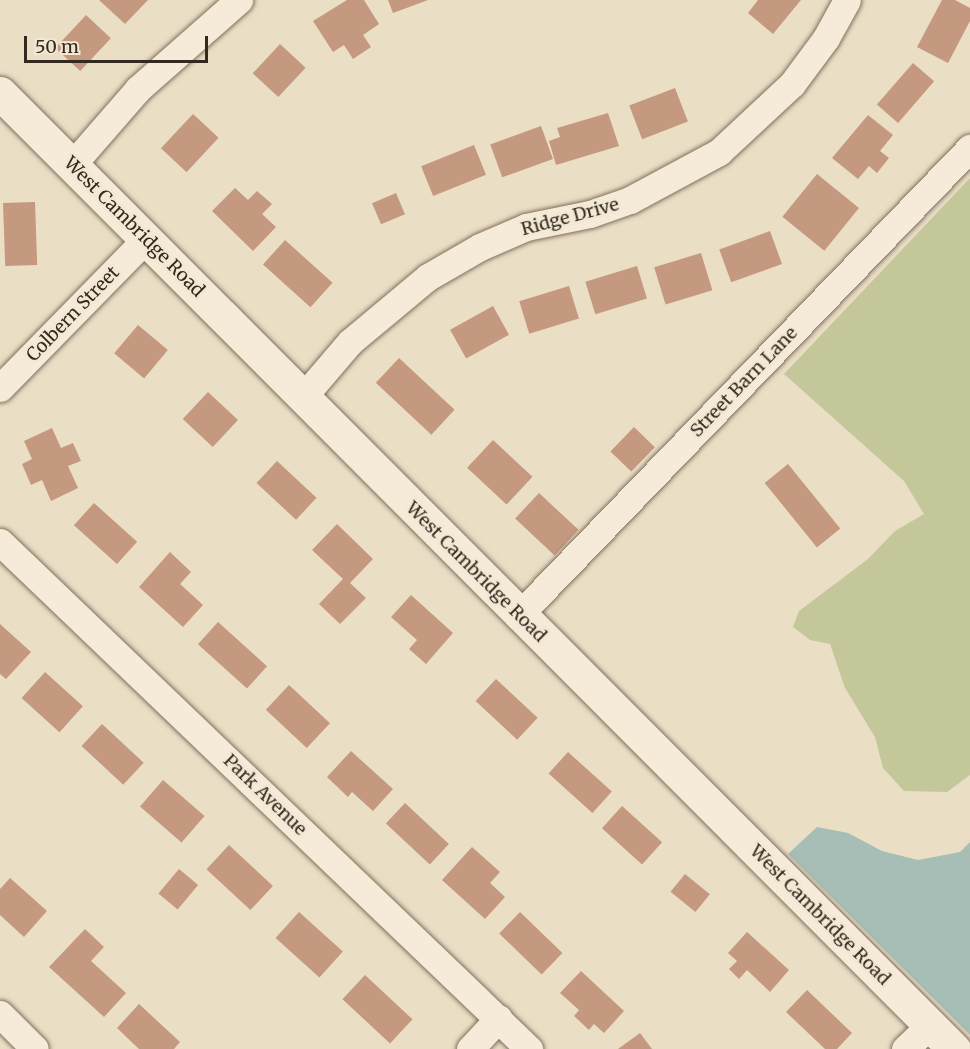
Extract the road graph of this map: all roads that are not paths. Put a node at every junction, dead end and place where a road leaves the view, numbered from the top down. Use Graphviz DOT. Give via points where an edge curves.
graph roads {
  1 [pos="239,0"];
  2 [pos="847,0"];
  3 [pos="0,93"];
  4 [pos="970,148"];
  5 [pos="72,165"];
  6 [pos="146,239"];
  7 [pos="0,388"];
  8 [pos="303,397"];
  9 [pos="0,542"];
  10 [pos="518,616"];
  11 [pos="0,1014"];
  12 [pos="500,1018"];
  13 [pos="930,1025"];
  14 [pos="35,1049"];
  15 [pos="470,1049"];
  16 [pos="529,1049"];
  17 [pos="905,1049"];
  18 [pos="954,1049"];
  1 -- 5 [label="street" via="138,89"];
  2 -- 8 [label="street, Ridge Drive" via="826,38 792,84 719,152 676,179 630,200 590,214 526,227 480,247 429,277 350,342"];
  3 -- 5 [label="street, West Cambridge Road"];
  4 -- 10 [label="street, Street Barn Lane"];
  5 -- 6 [label="street, West Cambridge Road"];
  6 -- 7 [label="street, Colbern Street"];
  6 -- 8 [label="street, West Cambridge Road"];
  8 -- 10 [label="street, West Cambridge Road"];
  9 -- 12 [label="street, Park Avenue"];
  10 -- 13 [label="street, West Cambridge Road"];
  11 -- 14 [label="street"];
  12 -- 15 [label="street"];
  12 -- 16 [label="street, Park Avenue"];
  13 -- 17 [label="street"];
  13 -- 18 [label="street, West Cambridge Road"];
}
